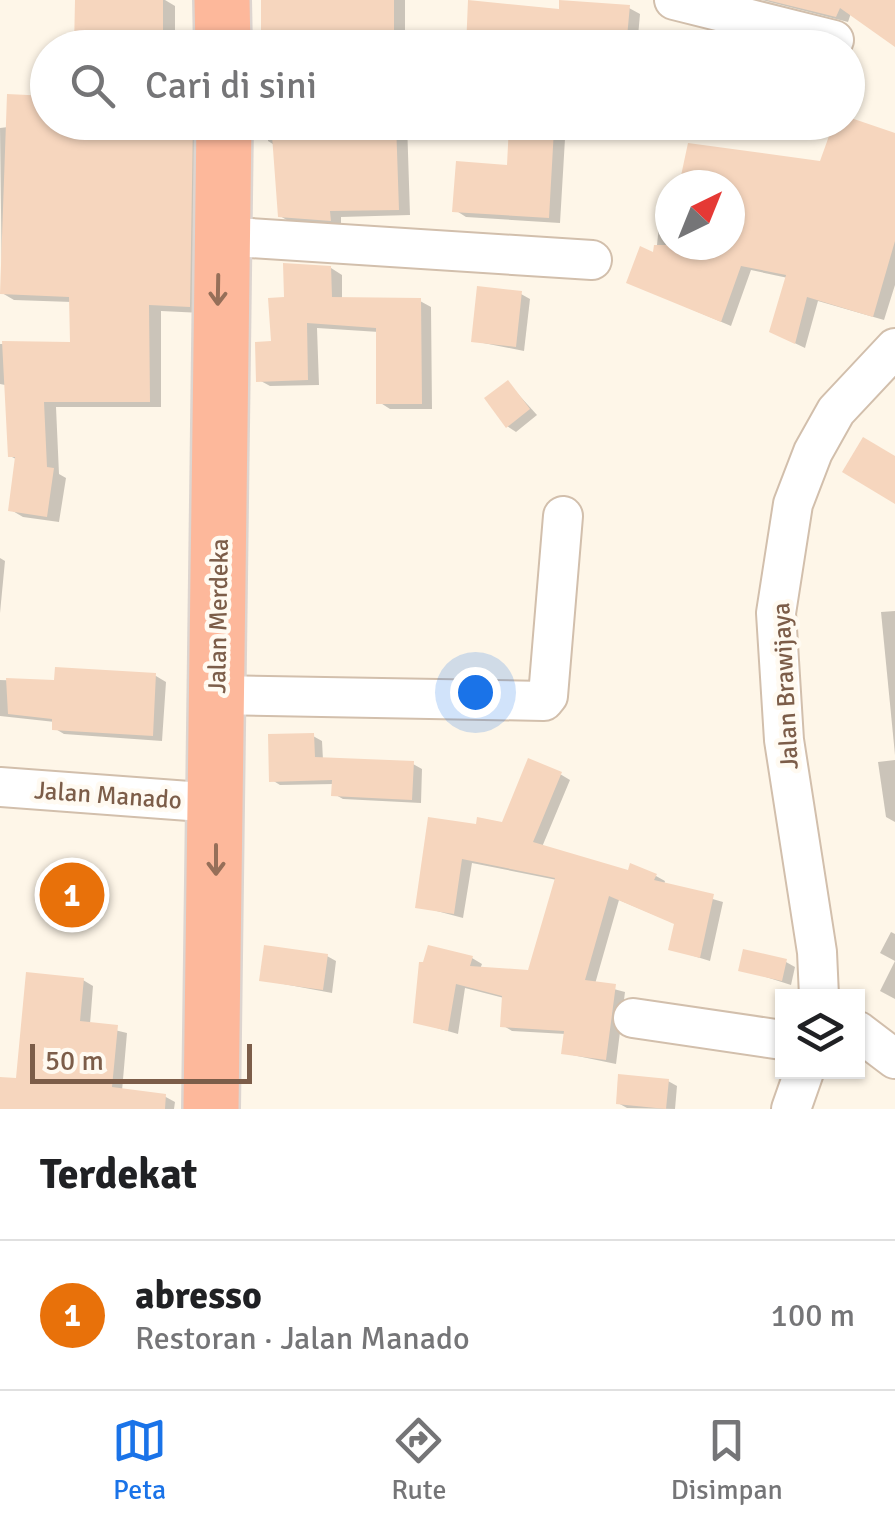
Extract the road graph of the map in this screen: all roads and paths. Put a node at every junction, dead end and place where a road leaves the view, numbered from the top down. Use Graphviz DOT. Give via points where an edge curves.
graph roads {
  1 [pos="222,0"];
  2 [pos="674,0"];
  3 [pos="223,30"];
  4 [pos="794,30"];
  5 [pos="223,140"];
  6 [pos="219,236"];
  7 [pos="592,260"];
  8 [pos="895,348"];
  9 [pos="563,516"];
  10 [pos="217,696"];
  11 [pos="0,787"];
  12 [pos="216,803"];
  13 [pos="819,989"];
  14 [pos="633,1018"];
  15 [pos="865,1036"];
  16 [pos="775,1039"];
  17 [pos="895,1060"];
  18 [pos="802,1079"];
  19 [pos="210,1109"];
  20 [pos="791,1109"];
  1 -- 3 [label="highway"];
  2 -- 4 [label="street"];
  5 -- 6 [label="highway, Jalan Merdeka"];
  6 -- 7 [label="street"];
  6 -- 10 [label="highway, Jalan Merdeka, one-way"];
  8 -- 13 [label="street, Jalan Brawijaya" via="836,411 813,452 793,504 776,613 784,740"];
  9 -- 10 [label="street" via="544,701"];
  10 -- 12 [label="highway, Jalan Merdeka"];
  11 -- 12 [label="street, Jalan Manado"];
  12 -- 19 [label="highway, Jalan Merdeka, one-way"];
  14 -- 16 [label="street"];
  15 -- 17 [label="street"];
  18 -- 20 [label="street"];
}
